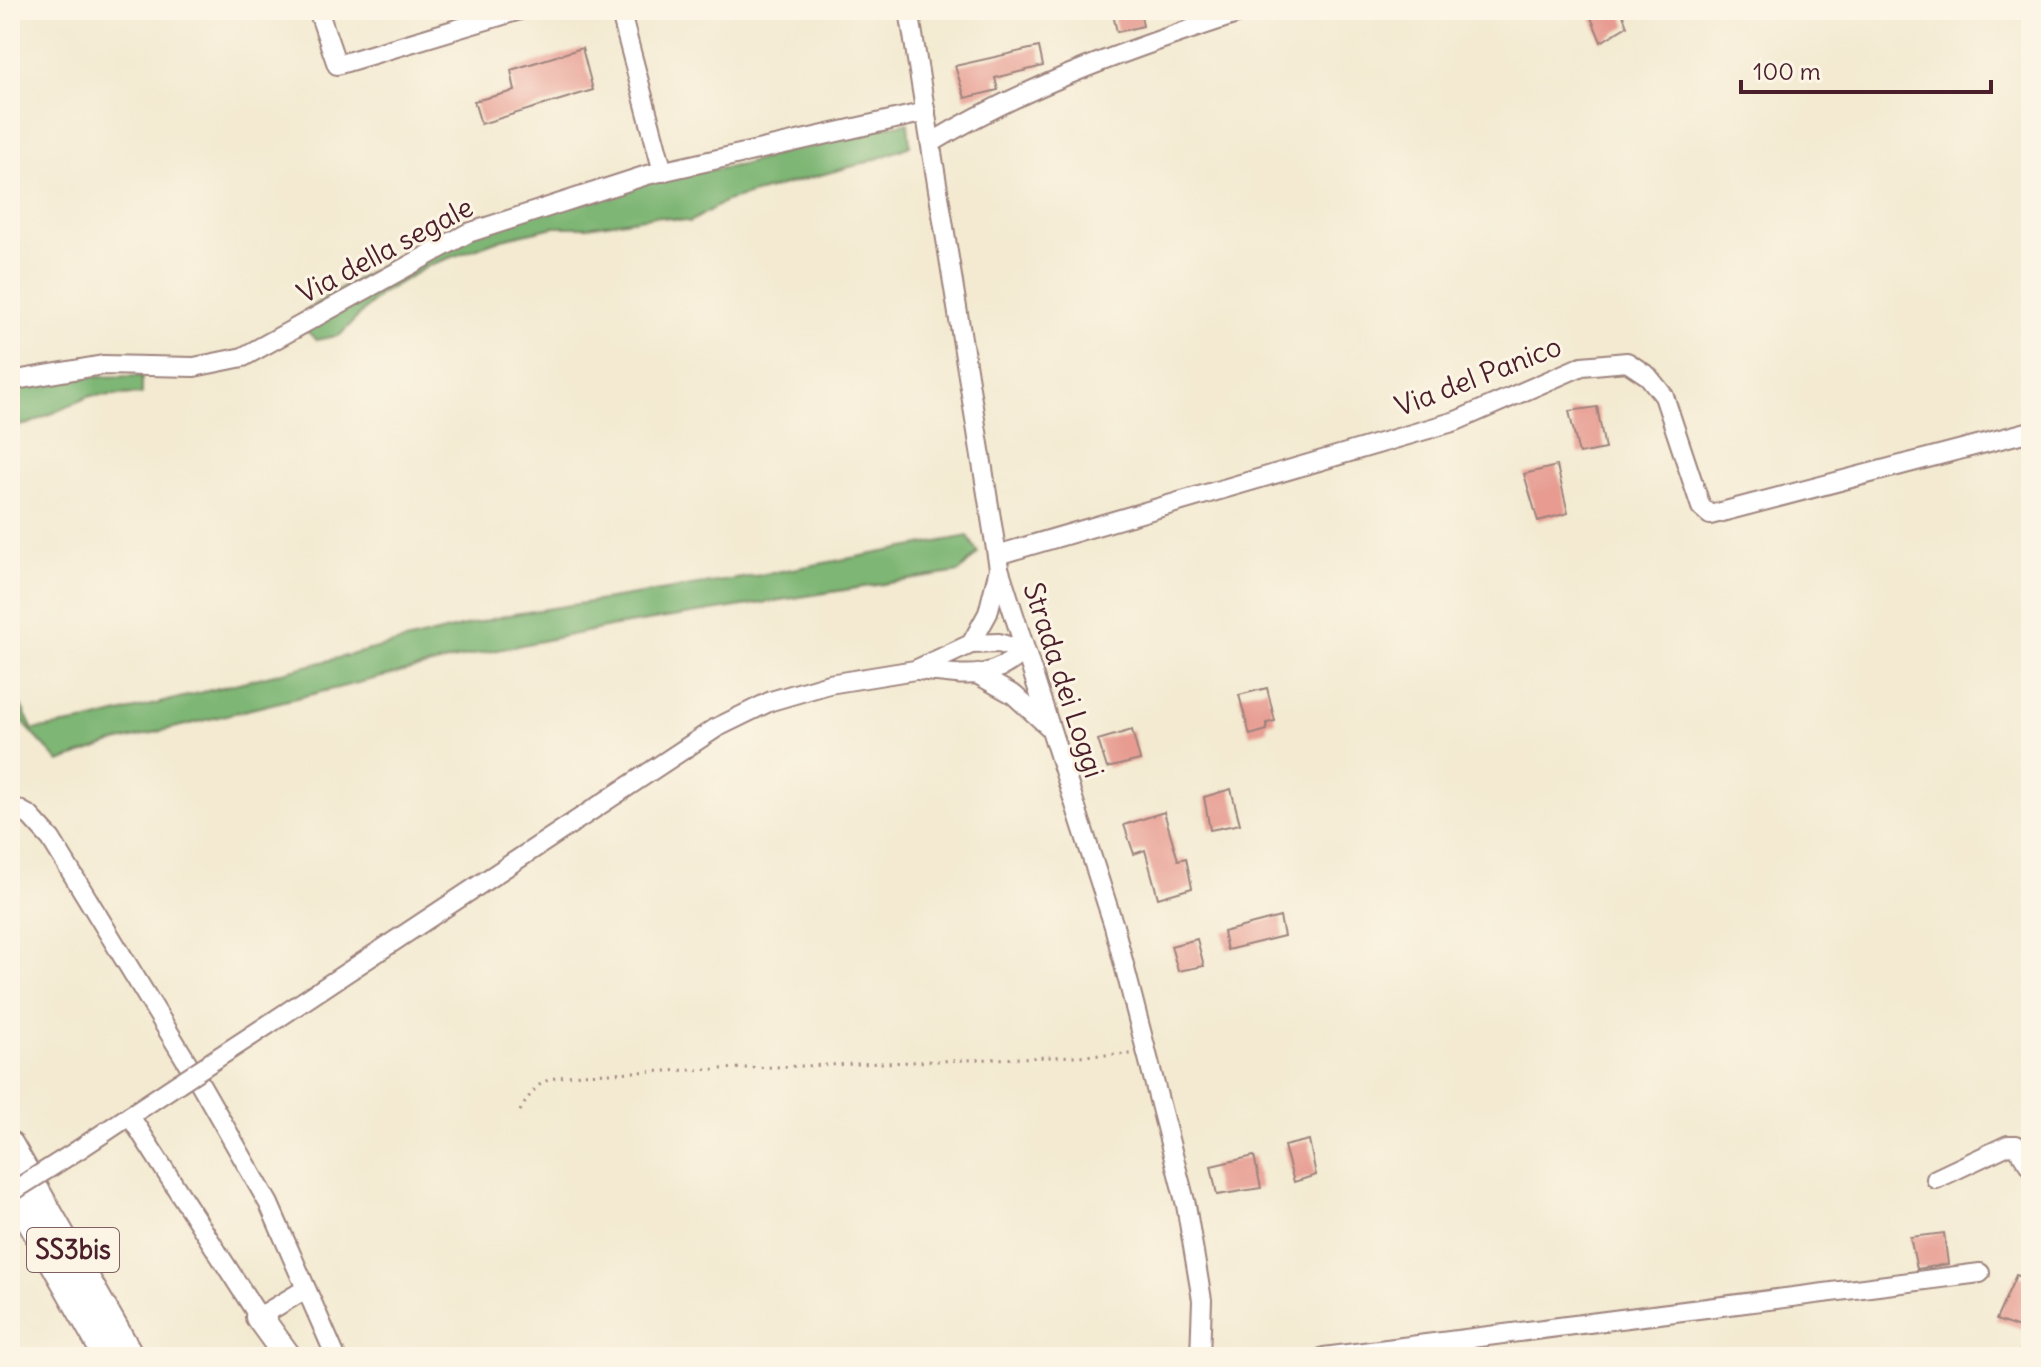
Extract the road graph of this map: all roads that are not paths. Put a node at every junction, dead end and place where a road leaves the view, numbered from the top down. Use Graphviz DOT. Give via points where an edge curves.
graph roads {
  1 [pos="318,10"];
  2 [pos="520,10"];
  3 [pos="620,10"];
  4 [pos="909,10"];
  5 [pos="1249,10"];
  6 [pos="926,112"];
  7 [pos="931,143"];
  8 [pos="663,172"];
  9 [pos="10,381"];
  10 [pos="2031,431"];
  11 [pos="998,561"];
  12 [pos="971,644"];
  13 [pos="1024,651"];
  14 [pos="915,670"];
  15 [pos="980,676"];
  16 [pos="1049,727"];
  17 [pos="10,805"];
  18 [pos="130,1116"];
  19 [pos="10,1145"];
  20 [pos="2031,1168"];
  21 [pos="1936,1179"];
  22 [pos="10,1185"];
  23 [pos="10,1193"];
  24 [pos="66,1237"];
  25 [pos="1980,1273"];
  26 [pos="304,1290"];
  27 [pos="259,1317"];
  28 [pos="2031,1351"];
  29 [pos="107,1357"];
  30 [pos="131,1357"];
  31 [pos="146,1357"];
  32 [pos="288,1357"];
  33 [pos="336,1357"];
  34 [pos="1200,1357"];
  35 [pos="1324,1357"];
  36 [pos="2028,1357"];
  1 -- 2 [label="street" via="337,65"];
  3 -- 8 [label="street"];
  4 -- 6 [label="street, Strada dei Loggi"];
  5 -- 7 [label="street" via="975,116"];
  6 -- 7 [label="street, Strada dei Loggi"];
  6 -- 8 [label="street, Via della segale"];
  7 -- 11 [label="street, Strada dei Loggi"];
  8 -- 9 [label="street, Via della segale" via="468,233 243,357 194,367 103,365"];
  10 -- 11 [label="street, Via del Panico" via="1710,515 1701,507 1664,396 1648,376 1627,362 1582,366 1456,421"];
  11 -- 12 [label="street" via="988,613"];
  11 -- 13 [label="street, Strada dei Loggi"];
  12 -- 13 [label="street" via="999,643"];
  12 -- 14 [label="street"];
  13 -- 15 [label="street" via="1005,668"];
  13 -- 16 [label="street, Strada dei Loggi"];
  14 -- 15 [label="street"];
  14 -- 18 [label="street, bridge" via="829,684 771,701 716,728"];
  15 -- 16 [label="street" via="1014,695"];
  16 -- 34 [label="street, Strada dei Loggi" via="1114,926 1186,1205 1202,1300"];
  17 -- 26 [label="street" via="30,816 51,839 194,1072 269,1204"];
  18 -- 23 [label="street, bridge"];
  18 -- 27 [label="street"];
  19 -- 24 [label="highway, SS3bis"];
  20 -- 21 [label="street" via="2016,1145 2008,1145"];
  22 -- 29 [label="highway, SS3bis"];
  24 -- 30 [label="highway, SS3bis"];
  24 -- 31 [label="highway" via="107,1290"];
  25 -- 35 [label="street"];
  26 -- 27 [label="street"];
  26 -- 33 [label="street"];
  27 -- 32 [label="highway"];
  28 -- 36 [label="street"];
}
